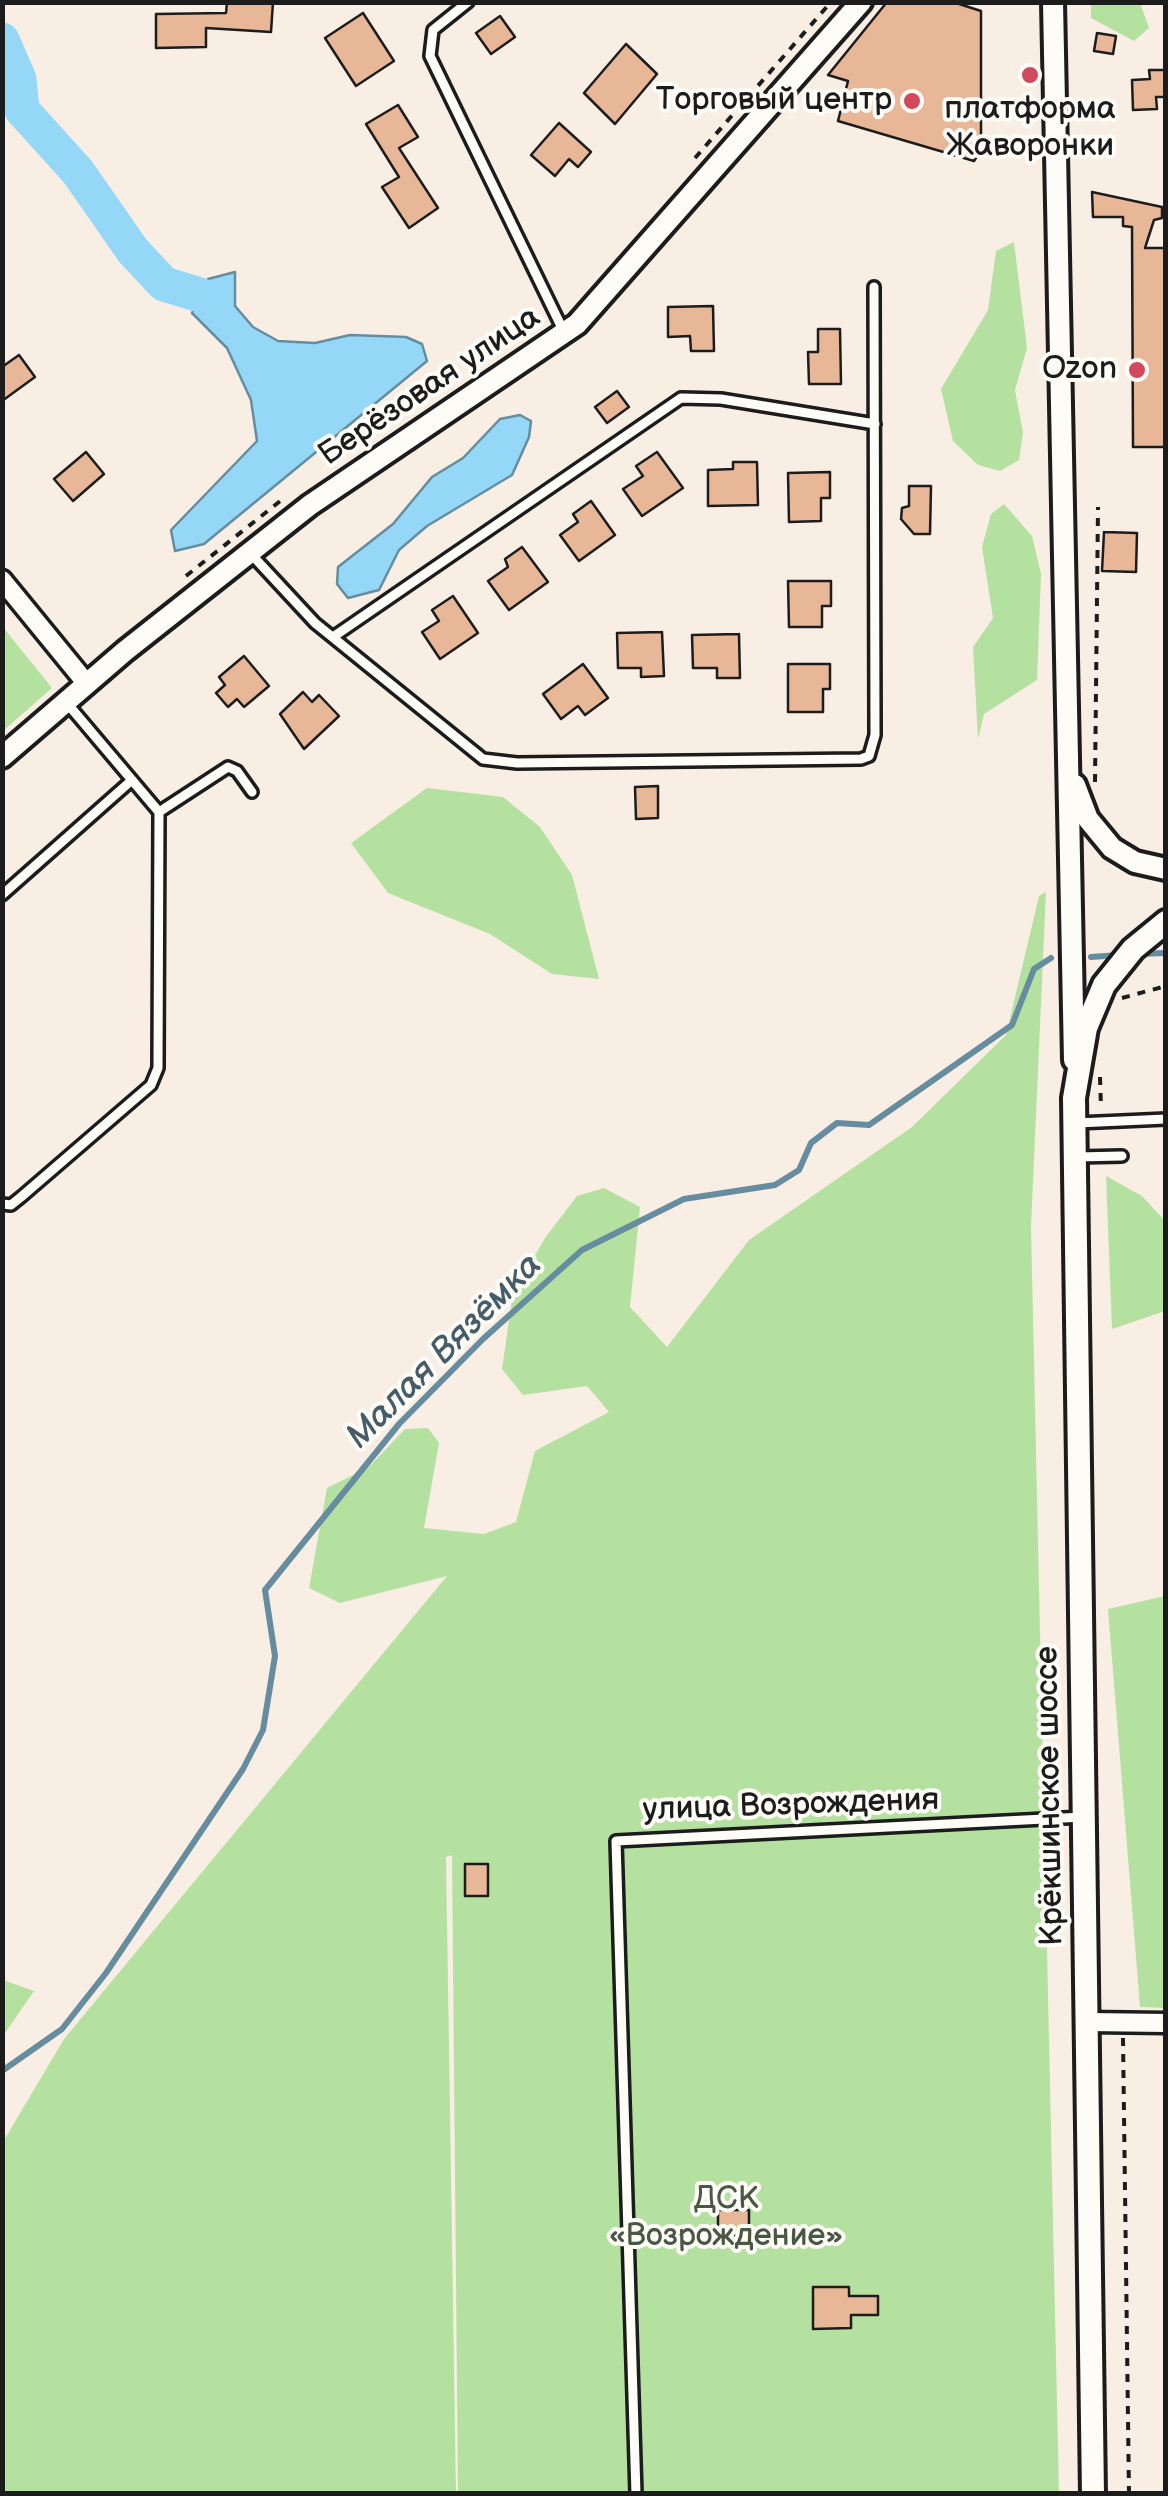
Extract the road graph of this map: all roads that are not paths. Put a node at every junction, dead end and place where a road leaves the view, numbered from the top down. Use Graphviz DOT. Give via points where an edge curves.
graph roads {
  1 [pos="468,2"];
  2 [pos="861,2"];
  3 [pos="1043,2"];
  4 [pos="1052,2"];
  5 [pos="1054,43"];
  6 [pos="874,288"];
  7 [pos="565,332"];
  8 [pos="874,424"];
  9 [pos="249,552"];
  10 [pos="2,580"];
  11 [pos="333,637"];
  12 [pos="87,684"];
  13 [pos="66,702"];
  14 [pos="2,756"];
  15 [pos="1068,766"];
  16 [pos="132,780"];
  17 [pos="252,792"];
  18 [pos="159,812"];
  19 [pos="1166,869"];
  20 [pos="2,895"];
  21 [pos="1166,922"];
  22 [pos="1074,1098"];
  23 [pos="1166,1118"];
  24 [pos="1074,1123"];
  25 [pos="1122,1156"];
  26 [pos="1075,1157"];
  27 [pos="2,1204"];
  28 [pos="1083,1817"];
  29 [pos="1088,2022"];
  30 [pos="1166,2023"];
  31 [pos="636,2494"];
  32 [pos="1093,2494"];
  1 -- 7 [label="lane" via="433,30 430,56"];
  2 -- 7 [label="street, Берёзовая улица" via="597,306"];
  3 -- 5 [label="street"];
  4 -- 5 [label="street"];
  5 -- 15 [label="street"];
  6 -- 8 [label="lane"];
  7 -- 9 [label="street, Берёзовая улица"];
  8 -- 11 [label="lane" via="681,398"];
  8 -- 11 [label="lane" via="876,735 862,759 492,762 472,753"];
  9 -- 11 [label="lane"];
  9 -- 12 [label="street, Берёзовая улица"];
  10 -- 12 [label="street"];
  12 -- 13 [label="street, Берёзовая улица"];
  13 -- 14 [label="street, Берёзовая улица"];
  13 -- 16 [label="lane"];
  15 -- 19 [label="street" via="1096,831 1124,856"];
  15 -- 22 [label="street"];
  16 -- 18 [label="lane"];
  16 -- 20 [label="lane"];
  17 -- 18 [label="lane" via="228,767"];
  18 -- 27 [label="lane" via="156,1078 21,1198"];
  21 -- 22 [label="main road, Крёкшинское шоссе" via="1133,948 1104,985 1086,1028"];
  22 -- 24 [label="main road, Крёкшинское шоссе"];
  23 -- 24 [label="lane"];
  24 -- 26 [label="main road, Крёкшинское шоссе"];
  25 -- 26 [label="lane"];
  26 -- 28 [label="main road, Крёкшинское шоссе"];
  28 -- 29 [label="main road, Крёкшинское шоссе"];
  28 -- 31 [label="lane, улица Возрождения" via="616,1840"];
  29 -- 30 [label="street"];
  29 -- 32 [label="main road, Крёкшинское шоссе"];
}
